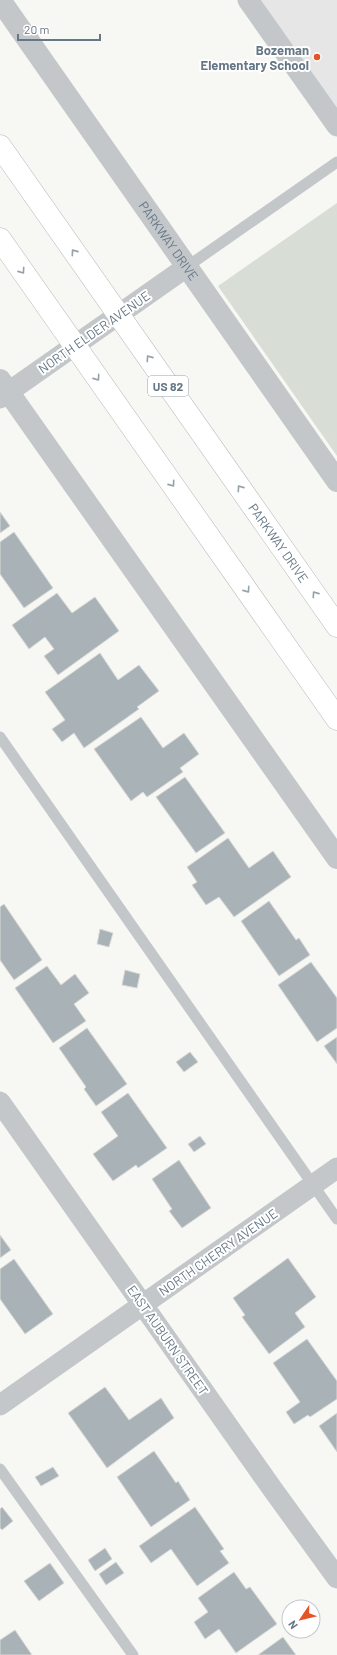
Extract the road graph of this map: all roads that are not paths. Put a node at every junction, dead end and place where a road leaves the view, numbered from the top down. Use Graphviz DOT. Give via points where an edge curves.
graph roads {
  1 [pos="0,0"];
  2 [pos="248,0"];
  3 [pos="337,126"];
  4 [pos="0,146"];
  5 [pos="337,162"];
  6 [pos="0,239"];
  7 [pos="188,266"];
  8 [pos="118,315"];
  9 [pos="74,346"];
  10 [pos="3,390"];
  11 [pos="337,481"];
  12 [pos="337,626"];
  13 [pos="337,719"];
  14 [pos="0,737"];
  15 [pos="337,858"];
  16 [pos="0,1102"];
  17 [pos="337,1168"];
  18 [pos="313,1185"];
  19 [pos="337,1220"];
  20 [pos="142,1304"];
  21 [pos="0,1405"];
  22 [pos="0,1469"];
  23 [pos="337,1578"];
  24 [pos="133,1655"];
  1 -- 7 [label="street, PARKWAY DRIVE"];
  2 -- 3 [label="street"];
  8 -- 4 [label="highway, PARKWAY DRIVE / US 82, one-way"];
  5 -- 7 [label="lane"];
  6 -- 9 [label="highway, one-way"];
  7 -- 8 [label="street, NORTH ELDER AVENUE"];
  7 -- 11 [label="street, PARKWAY DRIVE"];
  8 -- 9 [label="street, NORTH ELDER AVENUE"];
  12 -- 8 [label="highway, PARKWAY DRIVE / US 82, one-way"];
  9 -- 10 [label="street, NORTH ELDER AVENUE"];
  9 -- 13 [label="highway, one-way"];
  10 -- 15 [label="street"];
  14 -- 18 [label="lane"];
  16 -- 20 [label="street, EAST AUBURN STREET"];
  17 -- 18 [label="street, NORTH CHERRY AVENUE"];
  18 -- 19 [label="lane"];
  18 -- 20 [label="street, NORTH CHERRY AVENUE"];
  20 -- 21 [label="street, NORTH CHERRY AVENUE"];
  20 -- 23 [label="street, EAST AUBURN STREET"];
  22 -- 24 [label="lane"];
}
